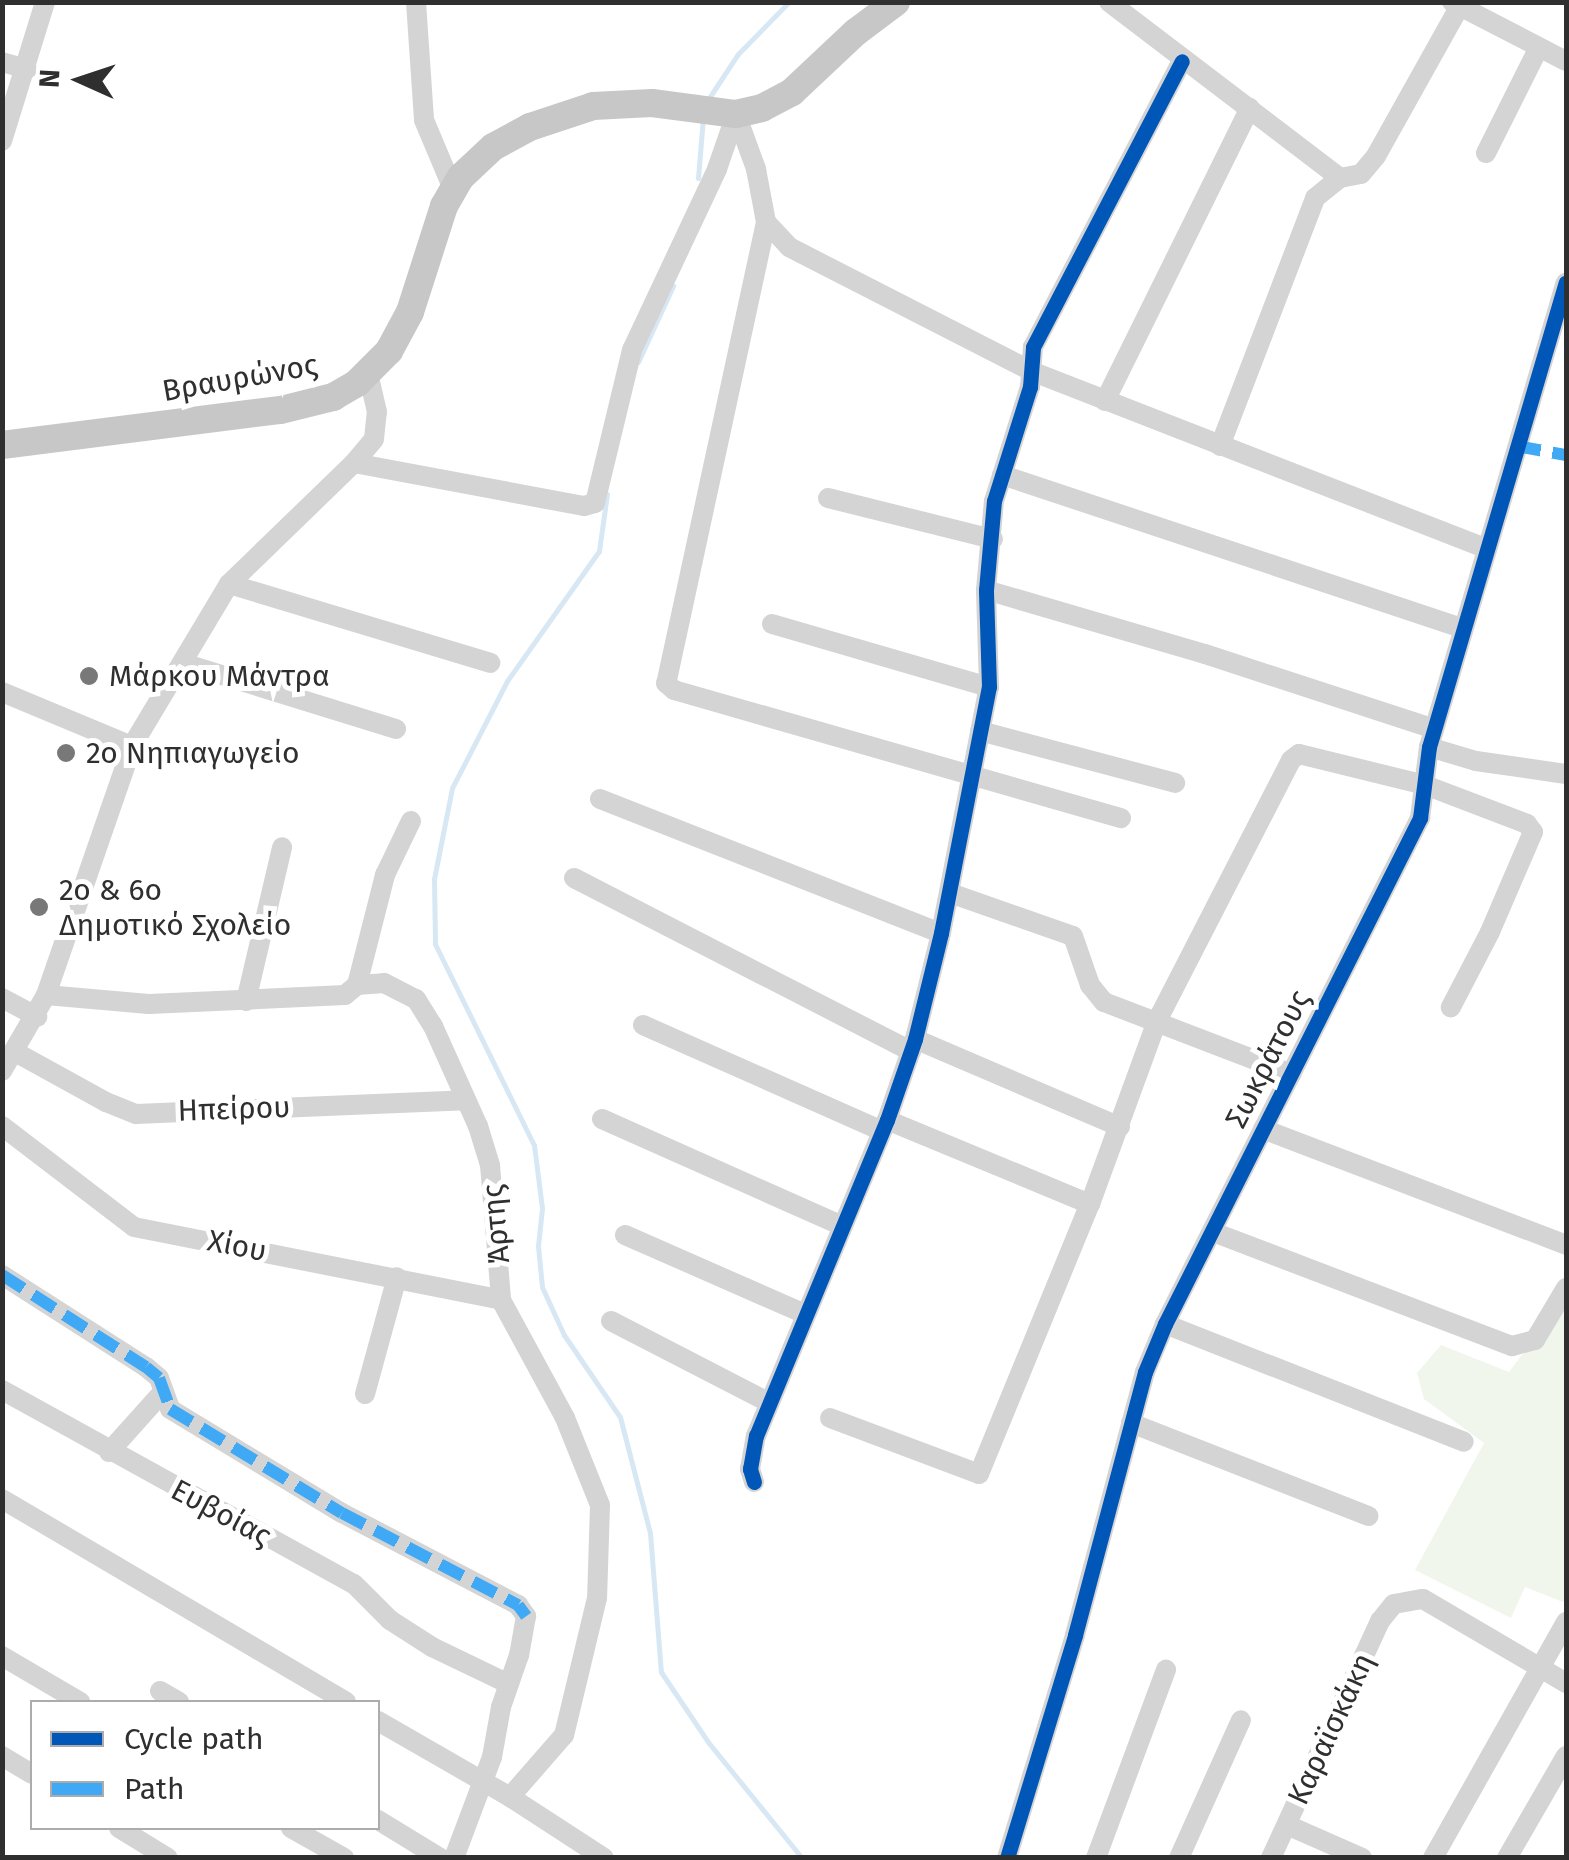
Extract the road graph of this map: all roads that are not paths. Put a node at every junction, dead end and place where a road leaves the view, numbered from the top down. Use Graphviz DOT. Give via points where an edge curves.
graph roads {
  1 [pos="44,2"];
  2 [pos="416,2"];
  3 [pos="896,2"];
  4 [pos="1108,2"];
  5 [pos="1458,4"];
  6 [pos="1557,53"];
  7 [pos="1182,61"];
  8 [pos="2,62"];
  9 [pos="27,69"];
  10 [pos="1250,108"];
  11 [pos="726,113"];
  12 [pos="2,141"];
  13 [pos="1486,153"];
  14 [pos="1340,178"];
  15 [pos="452,189"];
  16 [pos="766,222"];
  17 [pos="1566,283"];
  18 [pos="1031,371"];
  19 [pos="368,373"];
  20 [pos="1105,401"];
  21 [pos="2,445"];
  22 [pos="1220,446"];
  23 [pos="354,463"];
  24 [pos="1002,475"];
  25 [pos="828,498"];
  26 [pos="993,539"];
  27 [pos="1485,548"];
  28 [pos="229,584"];
  29 [pos="986,590"];
  30 [pos="772,624"];
  31 [pos="1463,628"];
  32 [pos="184,663"];
  33 [pos="490,664"];
  34 [pos="989,688"];
  35 [pos="4,695"];
  36 [pos="396,729"];
  37 [pos="980,731"];
  38 [pos="1432,738"];
  39 [pos="132,746"];
  40 [pos="972,773"];
  41 [pos="1566,774"];
  42 [pos="1175,783"];
  43 [pos="1425,784"];
  44 [pos="600,799"];
  45 [pos="1121,818"];
  46 [pos="411,820"];
  47 [pos="282,848"];
  48 [pos="574,878"];
  49 [pos="950,893"];
  50 [pos="941,933"];
  51 [pos="356,985"];
  52 [pos="46,995"];
  53 [pos="2,998"];
  54 [pos="246,1001"];
  55 [pos="1451,1006"];
  56 [pos="37,1017"];
  57 [pos="1157,1021"];
  58 [pos="644,1024"];
  59 [pos="913,1045"];
  60 [pos="17,1053"];
  61 [pos="2,1071"];
  62 [pos="1292,1074"];
  63 [pos="466,1100"];
  64 [pos="602,1119"];
  65 [pos="2,1126"];
  66 [pos="884,1126"];
  67 [pos="1120,1127"];
  68 [pos="1262,1128"];
  69 [pos="1090,1204"];
  70 [pos="842,1226"];
  71 [pos="1213,1232"];
  72 [pos="625,1235"];
  73 [pos="1566,1245"];
  74 [pos="2,1275"];
  75 [pos="397,1277"];
  76 [pos="1566,1288"];
  77 [pos="502,1300"];
  78 [pos="805,1314"];
  79 [pos="612,1321"];
  80 [pos="1164,1324"];
  81 [pos="161,1394"];
  82 [pos="365,1394"];
  83 [pos="4,1396"];
  84 [pos="768,1402"];
  85 [pos="830,1418"];
  86 [pos="1131,1423"];
  87 [pos="1464,1442"];
  88 [pos="109,1452"];
  89 [pos="754,1482"];
  90 [pos="2,1499"];
  91 [pos="1368,1516"];
  92 [pos="1566,1622"];
  93 [pos="2,1656"];
  94 [pos="1541,1664"];
  95 [pos="1166,1670"];
  96 [pos="1566,1683"];
  97 [pos="509,1684"];
  98 [pos="160,1691"];
  99 [pos="77,1700"];
  100 [pos="176,1700"];
  101 [pos="343,1700"];
  102 [pos="1241,1720"];
  103 [pos="380,1722"];
  104 [pos="2,1756"];
  105 [pos="1566,1756"];
  106 [pos="492,1757"];
  107 [pos="536,1762"];
  108 [pos="30,1773"];
  109 [pos="480,1782"];
  110 [pos="510,1796"];
  111 [pos="380,1821"];
  112 [pos="1287,1825"];
  113 [pos="122,1830"];
  114 [pos="295,1830"];
  115 [pos="168,1858"];
  116 [pos="344,1858"];
  117 [pos="440,1858"];
  118 [pos="454,1858"];
  119 [pos="604,1858"];
  120 [pos="1007,1858"];
  121 [pos="1096,1858"];
  122 [pos="1179,1858"];
  123 [pos="1271,1858"];
  124 [pos="1362,1858"];
  125 [pos="1434,1858"];
  126 [pos="1507,1858"];
  1 -- 9 [label="street"];
  2 -- 15 [label="street" via="424,120"];
  3 -- 11 [label="main road, Βραυρώνος" via="792,92 762,108"];
  4 -- 7 [label="street"];
  5 -- 6 [label="street"];
  5 -- 14 [label="street" via="1376,156 1361,174"];
  6 -- 13 [label="street"];
  7 -- 10 [label="street"];
  7 -- 18 [label="street" via="1033,347"];
  8 -- 9 [label="street"];
  9 -- 12 [label="street"];
  10 -- 14 [label="street"];
  10 -- 20 [label="street"];
  11 -- 15 [label="main road, Βραυρώνος" via="614,103 568,112 493,147"];
  11 -- 16 [label="street" via="756,169"];
  11 -- 23 [label="street" via="717,168 632,350 594,503"];
  14 -- 22 [label="street" via="1315,198"];
  15 -- 19 [label="main road, Βραυρώνος" via="410,312 390,352"];
  16 -- 18 [label="street" via="790,248 850,282"];
  16 -- 40 [label="street" via="666,683"];
  17 -- 27 [label="street, Σωκράτους"];
  18 -- 20 [label="street"];
  18 -- 24 [label="street"];
  19 -- 21 [label="main road, Βραυρώνος" via="333,396 281,410"];
  19 -- 23 [label="street" via="378,421 374,439"];
  20 -- 22 [label="street"];
  22 -- 27 [label="street"];
  23 -- 28 [label="street"];
  24 -- 26 [label="street"];
  24 -- 31 [label="street"];
  25 -- 26 [label="street"];
  26 -- 29 [label="street"];
  27 -- 31 [label="street, Σωκράτους"];
  28 -- 32 [label="street"];
  28 -- 33 [label="street"];
  29 -- 34 [label="street"];
  29 -- 38 [label="street" via="1205,654"];
  30 -- 34 [label="street"];
  31 -- 38 [label="street, Σωκράτους"];
  32 -- 36 [label="street"];
  32 -- 39 [label="street"];
  34 -- 37 [label="street"];
  35 -- 39 [label="street"];
  37 -- 40 [label="street"];
  37 -- 42 [label="street"];
  38 -- 41 [label="street" via="1476,761"];
  38 -- 43 [label="street, Σωκράτους"];
  39 -- 52 [label="street"];
  40 -- 45 [label="street"];
  40 -- 49 [label="street"];
  43 -- 55 [label="street" via="1533,832"];
  43 -- 57 [label="street" via="1310,754 1291,760"];
  43 -- 62 [label="street, Σωκράτους" via="1420,818"];
  44 -- 50 [label="street"];
  46 -- 51 [label="street" via="385,875"];
  47 -- 54 [label="street"];
  48 -- 59 [label="street"];
  49 -- 50 [label="street"];
  49 -- 57 [label="street" via="1073,936 1095,994"];
  50 -- 59 [label="street"];
  51 -- 54 [label="street, Άρτης" via="345,995"];
  51 -- 63 [label="street, Άρτης" via="384,982 416,999"];
  52 -- 54 [label="street, Άρτης" via="118,1004"];
  52 -- 56 [label="street"];
  53 -- 56 [label="street"];
  56 -- 60 [label="street"];
  57 -- 62 [label="street"];
  57 -- 67 [label="street"];
  58 -- 66 [label="street"];
  59 -- 66 [label="street"];
  59 -- 67 [label="street"];
  60 -- 61 [label="street"];
  60 -- 63 [label="street, Ηπείρου" via="136,1114"];
  62 -- 68 [label="street, Σωκράτους"];
  63 -- 77 [label="street, Άρτης" via="490,1165"];
  64 -- 70 [label="street"];
  65 -- 75 [label="street, Χίου" via="134,1227"];
  66 -- 69 [label="street"];
  66 -- 70 [label="street"];
  67 -- 69 [label="street"];
  68 -- 71 [label="street, Σωκράτους"];
  68 -- 73 [label="street"];
  69 -- 85 [label="street" via="980,1474"];
  70 -- 78 [label="street"];
  71 -- 76 [label="street" via="1512,1346 1535,1340"];
  71 -- 80 [label="street, Σωκράτους"];
  72 -- 78 [label="street"];
  74 -- 81 [label="street" via="146,1368 159,1378"];
  75 -- 77 [label="street, Χίου"];
  75 -- 82 [label="street"];
  77 -- 107 [label="street, Άρτης" via="564,1418 600,1505 590,1636 564,1735"];
  78 -- 84 [label="street"];
  79 -- 84 [label="street"];
  80 -- 86 [label="street, Σωκράτους"];
  80 -- 87 [label="street"];
  81 -- 88 [label="street"];
  81 -- 97 [label="street" via="170,1409 342,1513 518,1606 526,1616"];
  83 -- 88 [label="street, Ευβοίας"];
  84 -- 89 [label="street" via="750,1454"];
  86 -- 91 [label="street"];
  86 -- 120 [label="street, Σωκράτους"];
  88 -- 97 [label="street, Ευβοίας" via="354,1584 390,1620"];
  90 -- 101 [label="street"];
  92 -- 94 [label="street"];
  93 -- 99 [label="street"];
  94 -- 96 [label="street"];
  94 -- 112 [label="street, Καραϊσκάκη" via="1423,1599 1394,1604 1380,1620"];
  94 -- 125 [label="street"];
  95 -- 121 [label="street"];
  97 -- 106 [label="street"];
  98 -- 100 [label="street"];
  102 -- 122 [label="street"];
  103 -- 109 [label="street"];
  104 -- 108 [label="street"];
  105 -- 126 [label="street"];
  106 -- 107 [label="street"];
  106 -- 109 [label="street"];
  107 -- 110 [label="street, Άρτης"];
  109 -- 110 [label="street"];
  109 -- 118 [label="street"];
  110 -- 119 [label="street"];
  111 -- 117 [label="street"];
  112 -- 123 [label="street, Καραϊσκάκη"];
  112 -- 124 [label="street"];
  113 -- 115 [label="street"];
  114 -- 116 [label="street"];
}
